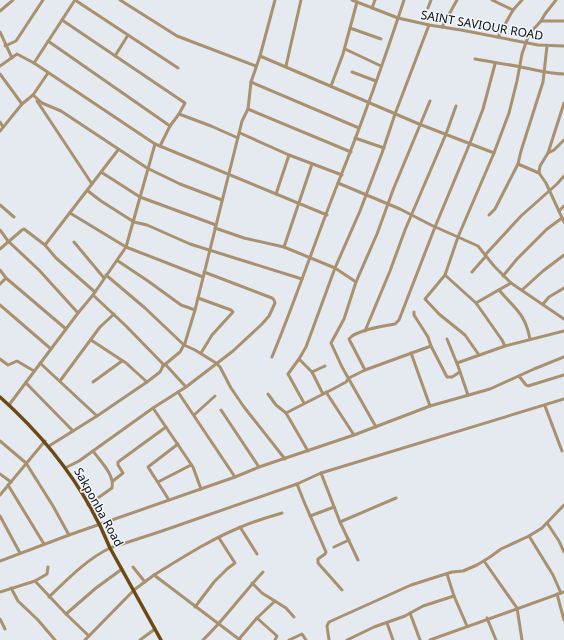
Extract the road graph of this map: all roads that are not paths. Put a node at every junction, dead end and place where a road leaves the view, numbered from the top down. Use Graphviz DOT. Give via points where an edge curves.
graph roads {
  1 [pos="13,0"];
  2 [pos="43,0"];
  3 [pos="75,0"];
  4 [pos="120,0"];
  5 [pos="275,0"];
  6 [pos="301,0"];
  7 [pos="352,0"];
  8 [pos="374,0"];
  9 [pos="404,0"];
  10 [pos="431,0"];
  11 [pos="457,0"];
  12 [pos="492,0"];
  13 [pos="522,0"];
  14 [pos="556,0"];
  15 [pos="357,2"];
  16 [pos="372,8"];
  17 [pos="428,8"];
  18 [pos="513,10"];
  19 [pos="0,11"];
  20 [pos="398,18"];
  21 [pos="62,20"];
  22 [pos="541,21"];
  23 [pos="564,21"];
  24 [pos="429,25"];
  25 [pos="442,27"];
  26 [pos="350,28"];
  27 [pos="0,32"];
  28 [pos="128,35"];
  29 [pos="498,37"];
  30 [pos="381,39"];
  31 [pos="48,41"];
  32 [pos="526,42"];
  33 [pos="5,46"];
  34 [pos="547,46"];
  35 [pos="564,46"];
  36 [pos="345,49"];
  37 [pos="115,56"];
  38 [pos="260,56"];
  39 [pos="12,58"];
  40 [pos="475,59"];
  41 [pos="34,63"];
  42 [pos="495,64"];
  43 [pos="0,66"];
  44 [pos="256,66"];
  45 [pos="286,66"];
  46 [pos="381,66"];
  47 [pos="520,66"];
  48 [pos="178,68"];
  49 [pos="48,72"];
  50 [pos="352,72"];
  51 [pos="544,72"];
  52 [pos="0,74"];
  53 [pos="564,74"];
  54 [pos="376,81"];
  55 [pos="251,82"];
  56 [pos="331,86"];
  57 [pos="33,95"];
  58 [pos="430,101"];
  59 [pos="368,102"];
  60 [pos="564,103"];
  61 [pos="22,104"];
  62 [pos="456,106"];
  63 [pos="248,109"];
  64 [pos="179,114"];
  65 [pos="395,114"];
  66 [pos="0,122"];
  67 [pos="419,124"];
  68 [pos="170,126"];
  69 [pos="3,127"];
  70 [pos="359,128"];
  71 [pos="0,132"];
  72 [pos="240,133"];
  73 [pos="446,134"];
  74 [pos="238,138"];
  75 [pos="355,138"];
  76 [pos="564,140"];
  77 [pos="470,143"];
  78 [pos="155,144"];
  79 [pos="160,146"];
  80 [pos="384,148"];
  81 [pos="118,150"];
  82 [pos="351,152"];
  83 [pos="494,153"];
  84 [pos="548,153"];
  85 [pos="289,155"];
  86 [pos="312,164"];
  87 [pos="518,164"];
  88 [pos="147,168"];
  89 [pos="101,172"];
  90 [pos="539,172"];
  91 [pos="229,175"];
  92 [pos="342,175"];
  93 [pos="564,176"];
  94 [pos="338,183"];
  95 [pos="92,184"];
  96 [pos="550,190"];
  97 [pos="88,191"];
  98 [pos="276,194"];
  99 [pos="365,195"];
  100 [pos="140,197"];
  101 [pos="222,200"];
  102 [pos="298,203"];
  103 [pos="0,205"];
  104 [pos="387,205"];
  105 [pos="564,206"];
  106 [pos="559,211"];
  107 [pos="70,213"];
  108 [pos="327,214"];
  109 [pos="412,215"];
  110 [pos="489,215"];
  111 [pos="14,216"];
  112 [pos="562,218"];
  113 [pos="134,222"];
  114 [pos="564,222"];
  115 [pos="215,227"];
  116 [pos="435,227"];
  117 [pos="0,230"];
  118 [pos="458,236"];
  119 [pos="8,241"];
  120 [pos="74,242"];
  121 [pos="45,245"];
  122 [pos="126,247"];
  123 [pos="284,247"];
  124 [pos="0,249"];
  125 [pos="210,250"];
  126 [pos="486,256"];
  127 [pos="564,256"];
  128 [pos="310,257"];
  129 [pos="118,261"];
  130 [pos="336,268"];
  131 [pos="0,270"];
  132 [pos="204,272"];
  133 [pos="472,272"];
  134 [pos="445,275"];
  135 [pos="105,276"];
  136 [pos="503,276"];
  137 [pos="203,277"];
  138 [pos="6,278"];
  139 [pos="302,279"];
  140 [pos="356,282"];
  141 [pos="511,283"];
  142 [pos="0,284"];
  143 [pos="564,288"];
  144 [pos="500,290"];
  145 [pos="522,290"];
  146 [pos="94,294"];
  147 [pos="198,298"];
  148 [pos="476,303"];
  149 [pos="543,304"];
  150 [pos="0,306"];
  151 [pos="195,310"];
  152 [pos="414,312"];
  153 [pos="78,313"];
  154 [pos="114,314"];
  155 [pos="564,318"];
  156 [pos="66,329"];
  157 [pos="564,330"];
  158 [pos="365,331"];
  159 [pos="446,339"];
  160 [pos="530,339"];
  161 [pos="91,340"];
  162 [pos="184,345"];
  163 [pos="431,346"];
  164 [pos="505,346"];
  165 [pos="52,349"];
  166 [pos="201,353"];
  167 [pos="411,353"];
  168 [pos="477,355"];
  169 [pos="272,357"];
  170 [pos="564,357"];
  171 [pos="0,359"];
  172 [pos="300,359"];
  173 [pos="120,361"];
  174 [pos="40,363"];
  175 [pos="216,363"];
  176 [pos="457,363"];
  177 [pos="164,365"];
  178 [pos="325,366"];
  179 [pos="365,370"];
  180 [pos="34,371"];
  181 [pos="312,372"];
  182 [pos="460,372"];
  183 [pos="564,375"];
  184 [pos="518,376"];
  185 [pos="349,378"];
  186 [pos="60,381"];
  187 [pos="93,382"];
  188 [pos="147,382"];
  189 [pos="26,383"];
  190 [pos="186,387"];
  191 [pos="178,392"];
  192 [pos="325,393"];
  193 [pos="268,394"];
  194 [pos="468,395"];
  195 [pos="215,396"];
  196 [pos="0,397"];
  197 [pos="564,399"];
  198 [pos="304,403"];
  199 [pos="9,405"];
  200 [pos="430,406"];
  201 [pos="545,406"];
  202 [pos="153,408"];
  203 [pos="221,410"];
  204 [pos="286,413"];
  205 [pos="194,415"];
  206 [pos="97,416"];
  207 [pos="166,427"];
  208 [pos="376,427"];
  209 [pos="73,431"];
  210 [pos="354,435"];
  211 [pos="0,441"];
  212 [pos="45,441"];
  213 [pos="178,444"];
  214 [pos="49,446"];
  215 [pos="93,451"];
  216 [pos="308,451"];
  217 [pos="562,451"];
  218 [pos="286,459"];
  219 [pos="26,463"];
  220 [pos="191,465"];
  221 [pos="259,467"];
  222 [pos="65,468"];
  223 [pos="321,473"];
  224 [pos="0,474"];
  225 [pos="235,477"];
  226 [pos="113,481"];
  227 [pos="158,482"];
  228 [pos="10,484"];
  229 [pos="297,484"];
  230 [pos="201,489"];
  231 [pos="0,495"];
  232 [pos="396,498"];
  233 [pos="170,500"];
  234 [pos="88,505"];
  235 [pos="334,507"];
  236 [pos="563,507"];
  237 [pos="282,513"];
  238 [pos="0,516"];
  239 [pos="310,516"];
  240 [pos="340,522"];
  241 [pos="547,523"];
  242 [pos="99,525"];
  243 [pos="240,527"];
  244 [pos="69,535"];
  245 [pos="530,536"];
  246 [pos="219,538"];
  247 [pos="349,540"];
  248 [pos="44,544"];
  249 [pos="334,547"];
  250 [pos="110,548"];
  251 [pos="564,552"];
  252 [pos="20,553"];
  253 [pos="257,554"];
  254 [pos="358,560"];
  255 [pos="0,561"];
  256 [pos="484,561"];
  257 [pos="48,567"];
  258 [pos="133,567"];
  259 [pos="122,569"];
  260 [pos="263,572"];
  261 [pos="447,574"];
  262 [pos="154,575"];
  263 [pos="35,581"];
  264 [pos="145,582"];
  265 [pos="252,583"];
  266 [pos="11,588"];
  267 [pos="134,590"];
  268 [pos="342,590"];
  269 [pos="0,592"];
  270 [pos="562,592"];
  271 [pos="557,594"];
  272 [pos="454,596"];
  273 [pos="49,597"];
  274 [pos="275,601"];
  275 [pos="195,607"];
  276 [pos="517,608"];
  277 [pos="410,613"];
  278 [pos="66,614"];
  279 [pos="294,617"];
  280 [pos="257,618"];
  281 [pos="487,618"];
  282 [pos="0,619"];
  283 [pos="564,620"];
  284 [pos="387,624"];
  285 [pos="219,625"];
  286 [pos="467,626"];
  287 [pos="5,629"];
  288 [pos="155,629"];
  289 [pos="51,636"];
  290 [pos="89,636"];
  291 [pos="441,636"];
  292 [pos="47,640"];
  293 [pos="55,640"];
  294 [pos="85,640"];
  295 [pos="140,640"];
  296 [pos="161,640"];
  297 [pos="203,640"];
  298 [pos="240,640"];
  299 [pos="275,640"];
  300 [pos="289,640"];
  301 [pos="306,640"];
  302 [pos="329,640"];
  303 [pos="347,640"];
  304 [pos="394,640"];
  305 [pos="420,640"];
  306 [pos="430,640"];
  307 [pos="443,640"];
  308 [pos="496,640"];
  309 [pos="522,640"];
  1 -- 19 [label="street"];
  2 -- 33 [label="street" via="16,40"];
  3 -- 21 [label="street"];
  3 -- 28 [label="street"];
  4 -- 44 [label="street" via="177,36"];
  5 -- 38 [label="street"];
  6 -- 45 [label="street"];
  7 -- 15 [label="street, SAINT SAVIOUR ROAD"];
  8 -- 16 [label="street"];
  9 -- 20 [label="street"];
  10 -- 17 [label="street"];
  11 -- 25 [label="street"];
  12 -- 18 [label="street"];
  13 -- 18 [label="street"];
  14 -- 22 [label="street"];
  15 -- 16 [label="street, SAINT SAVIOUR ROAD"];
  15 -- 26 [label="street"];
  16 -- 20 [label="street, SAINT SAVIOUR ROAD"];
  18 -- 29 [label="street"];
  20 -- 24 [label="street, SAINT SAVIOUR ROAD"];
  20 -- 46 [label="street"];
  21 -- 31 [label="street"];
  21 -- 37 [label="street"];
  22 -- 23 [label="street"];
  22 -- 32 [label="street" via="528,34"];
  24 -- 25 [label="street, SAINT SAVIOUR ROAD"];
  24 -- 65 [label="street"];
  25 -- 29 [label="street, SAINT SAVIOUR ROAD"];
  26 -- 30 [label="street"];
  26 -- 36 [label="street"];
  27 -- 33 [label="street"];
  28 -- 37 [label="street"];
  28 -- 48 [label="street"];
  29 -- 32 [label="street, SAINT SAVIOUR ROAD"];
  31 -- 41 [label="street"];
  31 -- 68 [label="street"];
  32 -- 34 [label="street, SAINT SAVIOUR ROAD"];
  32 -- 47 [label="street"];
  33 -- 39 [label="street"];
  34 -- 35 [label="street, SAINT SAVIOUR ROAD"];
  34 -- 51 [label="street"];
  36 -- 46 [label="street"];
  36 -- 56 [label="street"];
  37 -- 64 [label="street" via="185,103"];
  38 -- 44 [label="street"];
  38 -- 45 [label="street"];
  39 -- 41 [label="street" via="18,54"];
  39 -- 43 [label="street"];
  40 -- 42 [label="street"];
  41 -- 49 [label="street"];
  42 -- 47 [label="street"];
  42 -- 77 [label="street" via="483,109"];
  44 -- 55 [label="street"];
  45 -- 56 [label="street"];
  46 -- 54 [label="street"];
  47 -- 51 [label="street"];
  47 -- 83 [label="street" via="509,113"];
  49 -- 57 [label="street"];
  49 -- 78 [label="street"];
  50 -- 54 [label="street"];
  51 -- 53 [label="street"];
  51 -- 87 [label="street"];
  52 -- 61 [label="street"];
  54 -- 59 [label="street"];
  55 -- 63 [label="street"];
  55 -- 70 [label="street"];
  56 -- 59 [label="street"];
  57 -- 61 [label="street"];
  57 -- 81 [label="street" via="42,104 61,111"];
  57 -- 95 [label="street"];
  58 -- 67 [label="street"];
  59 -- 65 [label="street"];
  59 -- 70 [label="street"];
  60 -- 84 [label="street"];
  61 -- 69 [label="street"];
  62 -- 73 [label="street"];
  63 -- 72 [label="street"];
  63 -- 82 [label="street"];
  64 -- 68 [label="street"];
  64 -- 74 [label="street"];
  65 -- 67 [label="street"];
  65 -- 80 [label="street"];
  66 -- 69 [label="street"];
  67 -- 73 [label="street"];
  67 -- 104 [label="street"];
  68 -- 79 [label="street"];
  69 -- 71 [label="street"];
  70 -- 75 [label="street"];
  72 -- 74 [label="street"];
  72 -- 85 [label="street"];
  73 -- 77 [label="street"];
  73 -- 109 [label="street"];
  74 -- 91 [label="street"];
  75 -- 80 [label="street"];
  75 -- 82 [label="street"];
  76 -- 84 [label="street"];
  77 -- 83 [label="street"];
  77 -- 116 [label="street"];
  78 -- 79 [label="street"];
  78 -- 88 [label="street"];
  79 -- 91 [label="street"];
  80 -- 99 [label="street"];
  81 -- 88 [label="street"];
  81 -- 89 [label="street"];
  82 -- 92 [label="street"];
  83 -- 118 [label="street"];
  84 -- 90 [label="street"];
  85 -- 86 [label="street"];
  85 -- 98 [label="street"];
  86 -- 92 [label="street"];
  86 -- 102 [label="street"];
  87 -- 90 [label="street"];
  87 -- 110 [label="street" via="495,209"];
  88 -- 100 [label="street"];
  88 -- 101 [label="street"];
  89 -- 95 [label="street"];
  89 -- 100 [label="street"];
  90 -- 96 [label="street"];
  91 -- 98 [label="street"];
  91 -- 101 [label="street"];
  92 -- 94 [label="street"];
  93 -- 96 [label="street"];
  94 -- 99 [label="street"];
  94 -- 108 [label="street"];
  95 -- 97 [label="street"];
  96 -- 106 [label="street"];
  96 -- 126 [label="street" via="521,216"];
  97 -- 107 [label="street"];
  97 -- 113 [label="street"];
  98 -- 102 [label="street"];
  99 -- 104 [label="street"];
  99 -- 130 [label="street"];
  100 -- 113 [label="street"];
  100 -- 115 [label="street"];
  101 -- 115 [label="street"];
  102 -- 108 [label="street"];
  102 -- 123 [label="street"];
  103 -- 111 [label="street"];
  104 -- 109 [label="street"];
  104 -- 140 [label="street"];
  105 -- 106 [label="street"];
  106 -- 112 [label="street"];
  107 -- 121 [label="street"];
  107 -- 122 [label="street"];
  108 -- 128 [label="street"];
  109 -- 116 [label="street"];
  109 -- 158 [label="street"];
  112 -- 114 [label="street"];
  112 -- 136 [label="street" via="546,229"];
  113 -- 122 [label="street"];
  113 -- 125 [label="street"];
  115 -- 123 [label="street" via="244,238"];
  115 -- 125 [label="street"];
  116 -- 118 [label="street"];
  116 -- 158 [label="street" via="405,308 397,322"];
  117 -- 119 [label="street"];
  118 -- 126 [label="street" via="478,246"];
  118 -- 134 [label="street"];
  119 -- 121 [label="street" via="24,229"];
  119 -- 124 [label="street"];
  119 -- 153 [label="street" via="39,270"];
  120 -- 135 [label="street"];
  121 -- 146 [label="street"];
  122 -- 129 [label="street"];
  122 -- 137 [label="street"];
  123 -- 128 [label="street"];
  125 -- 132 [label="street"];
  125 -- 139 [label="street"];
  126 -- 133 [label="street"];
  126 -- 136 [label="street"];
  127 -- 145 [label="street"];
  128 -- 130 [label="street"];
  128 -- 139 [label="street"];
  129 -- 135 [label="street"];
  129 -- 151 [label="street" via="181,305"];
  130 -- 140 [label="street"];
  130 -- 172 [label="street"];
  131 -- 138 [label="street"];
  132 -- 137 [label="street"];
  132 -- 175 [label="street" via="274,300 275,303 269,316 258,328"];
  134 -- 148 [label="street"];
  134 -- 168 [label="street" via="426,300 465,335"];
  135 -- 146 [label="street"];
  135 -- 162 [label="street" via="145,308"];
  136 -- 141 [label="street"];
  137 -- 147 [label="street"];
  138 -- 142 [label="street"];
  138 -- 156 [label="street"];
  139 -- 169 [label="street"];
  140 -- 185 [label="street" via="344,319 331,343"];
  141 -- 144 [label="street"];
  141 -- 145 [label="street"];
  143 -- 149 [label="street"];
  144 -- 148 [label="street"];
  144 -- 160 [label="street" via="521,315"];
  145 -- 149 [label="street"];
  146 -- 153 [label="street"];
  146 -- 154 [label="street"];
  147 -- 151 [label="street"];
  147 -- 166 [label="street" via="233,312 212,335"];
  148 -- 164 [label="street"];
  149 -- 155 [label="street"];
  150 -- 165 [label="street"];
  151 -- 162 [label="street"];
  152 -- 163 [label="street"];
  153 -- 156 [label="street"];
  154 -- 161 [label="street"];
  154 -- 177 [label="street"];
  156 -- 165 [label="street"];
  157 -- 160 [label="street"];
  158 -- 179 [label="street" via="349,339"];
  159 -- 176 [label="street"];
  160 -- 164 [label="street"];
  161 -- 173 [label="street"];
  161 -- 186 [label="street"];
  162 -- 166 [label="street"];
  162 -- 177 [label="street" via="180,352"];
  163 -- 167 [label="street"];
  163 -- 182 [label="street" via="447,377"];
  164 -- 168 [label="street"];
  165 -- 174 [label="street"];
  166 -- 175 [label="street"];
  167 -- 179 [label="street"];
  167 -- 200 [label="street"];
  168 -- 176 [label="street"];
  170 -- 184 [label="street"];
  171 -- 180 [label="street" via="7,365 17,361"];
  172 -- 181 [label="street"];
  172 -- 198 [label="street" via="288,374"];
  173 -- 187 [label="street"];
  173 -- 188 [label="street"];
  174 -- 180 [label="street"];
  174 -- 186 [label="street"];
  175 -- 190 [label="street"];
  175 -- 218 [label="street" via="244,407"];
  176 -- 182 [label="street"];
  177 -- 188 [label="street" via="160,372"];
  177 -- 190 [label="street"];
  178 -- 181 [label="street"];
  179 -- 185 [label="street"];
  180 -- 189 [label="street"];
  181 -- 192 [label="street"];
  182 -- 194 [label="street"];
  183 -- 184 [label="street" via="528,386"];
  184 -- 194 [label="street" via="490,389"];
  185 -- 192 [label="street"];
  185 -- 208 [label="street"];
  186 -- 206 [label="street"];
  188 -- 206 [label="street"];
  189 -- 199 [label="street"];
  189 -- 209 [label="street"];
  190 -- 191 [label="street"];
  191 -- 202 [label="street"];
  191 -- 205 [label="street"];
  192 -- 198 [label="street"];
  192 -- 210 [label="street"];
  193 -- 204 [label="street"];
  194 -- 200 [label="street"];
  195 -- 205 [label="street"];
  196 -- 199 [label="main road, Sakponba Road"];
  197 -- 201 [label="street"];
  198 -- 204 [label="street"];
  199 -- 212 [label="main road, Sakponba Road"];
  200 -- 208 [label="street"];
  201 -- 217 [label="street"];
  201 -- 223 [label="street"];
  202 -- 207 [label="street"];
  202 -- 215 [label="street"];
  203 -- 221 [label="street"];
  204 -- 216 [label="street"];
  205 -- 225 [label="street"];
  206 -- 209 [label="street"];
  207 -- 213 [label="street"];
  207 -- 226 [label="street" via="118,462 123,473"];
  208 -- 210 [label="street"];
  209 -- 214 [label="street"];
  210 -- 216 [label="street"];
  211 -- 219 [label="street"];
  212 -- 214 [label="main road, Sakponba Road"];
  212 -- 219 [label="street"];
  213 -- 220 [label="street"];
  213 -- 227 [label="street" via="148,467"];
  214 -- 222 [label="main road, Sakponba Road"];
  215 -- 222 [label="street"];
  215 -- 226 [label="street"];
  216 -- 218 [label="street"];
  218 -- 221 [label="street"];
  219 -- 228 [label="street"];
  219 -- 244 [label="street"];
  220 -- 227 [label="street"];
  220 -- 230 [label="street"];
  221 -- 225 [label="street"];
  222 -- 234 [label="main road, Sakponba Road"];
  223 -- 229 [label="street"];
  223 -- 235 [label="street"];
  224 -- 228 [label="street"];
  225 -- 230 [label="street"];
  226 -- 234 [label="street" via="112,488"];
  227 -- 233 [label="street"];
  228 -- 231 [label="street"];
  228 -- 248 [label="street"];
  229 -- 239 [label="street"];
  229 -- 250 [label="street"];
  230 -- 233 [label="street"];
  232 -- 240 [label="street"];
  233 -- 242 [label="street"];
  234 -- 242 [label="main road, Sakponba Road"];
  235 -- 239 [label="street"];
  235 -- 240 [label="street"];
  236 -- 241 [label="street"];
  237 -- 243 [label="street"];
  238 -- 252 [label="street"];
  239 -- 268 [label="street" via="326,552 318,563"];
  240 -- 247 [label="street"];
  241 -- 245 [label="street"];
  241 -- 251 [label="street"];
  242 -- 244 [label="street"];
  242 -- 250 [label="main road, Sakponba Road"];
  243 -- 246 [label="street"];
  243 -- 253 [label="street"];
  244 -- 248 [label="street"];
  245 -- 256 [label="street" via="501,549"];
  245 -- 270 [label="street"];
  246 -- 262 [label="street"];
  246 -- 275 [label="street" via="234,563 214,582"];
  247 -- 249 [label="street"];
  247 -- 254 [label="street"];
  248 -- 252 [label="street"];
  250 -- 259 [label="main road, Sakponba Road"];
  250 -- 273 [label="street" via="84,566"];
  252 -- 255 [label="street"];
  256 -- 261 [label="street" via="463,571"];
  256 -- 276 [label="street"];
  257 -- 263 [label="street" via="47,574"];
  258 -- 264 [label="street"];
  259 -- 267 [label="main road, Sakponba Road"];
  259 -- 278 [label="street"];
  260 -- 265 [label="street"];
  261 -- 272 [label="street"];
  261 -- 302 [label="street" via="411,585 329,622"];
  262 -- 264 [label="street"];
  262 -- 275 [label="street"];
  263 -- 266 [label="street"];
  263 -- 273 [label="street"];
  264 -- 267 [label="street"];
  265 -- 274 [label="street"];
  265 -- 285 [label="street"];
  266 -- 269 [label="street"];
  266 -- 289 [label="street" via="18,601"];
  267 -- 288 [label="main road, Sakponba Road"];
  267 -- 290 [label="street"];
  270 -- 271 [label="street"];
  271 -- 276 [label="street"];
  271 -- 283 [label="street"];
  272 -- 277 [label="street"];
  272 -- 286 [label="street"];
  273 -- 278 [label="street"];
  274 -- 279 [label="street"];
  274 -- 280 [label="street"];
  275 -- 285 [label="street"];
  276 -- 281 [label="street"];
  276 -- 309 [label="street"];
  277 -- 284 [label="street"];
  277 -- 305 [label="street"];
  278 -- 290 [label="street"];
  280 -- 298 [label="street"];
  280 -- 299 [label="street" via="277,636"];
  281 -- 286 [label="street"];
  281 -- 308 [label="street"];
  282 -- 287 [label="street"];
  284 -- 303 [label="street" via="374,627"];
  284 -- 304 [label="street"];
  285 -- 297 [label="street"];
  285 -- 298 [label="street"];
  286 -- 291 [label="street"];
  288 -- 295 [label="street"];
  288 -- 296 [label="main road, Sakponba Road"];
  289 -- 292 [label="street"];
  289 -- 293 [label="street"];
  290 -- 294 [label="street"];
  291 -- 306 [label="street"];
  291 -- 307 [label="street"];
  300 -- 301 [label="street" via="302,634"];
}
